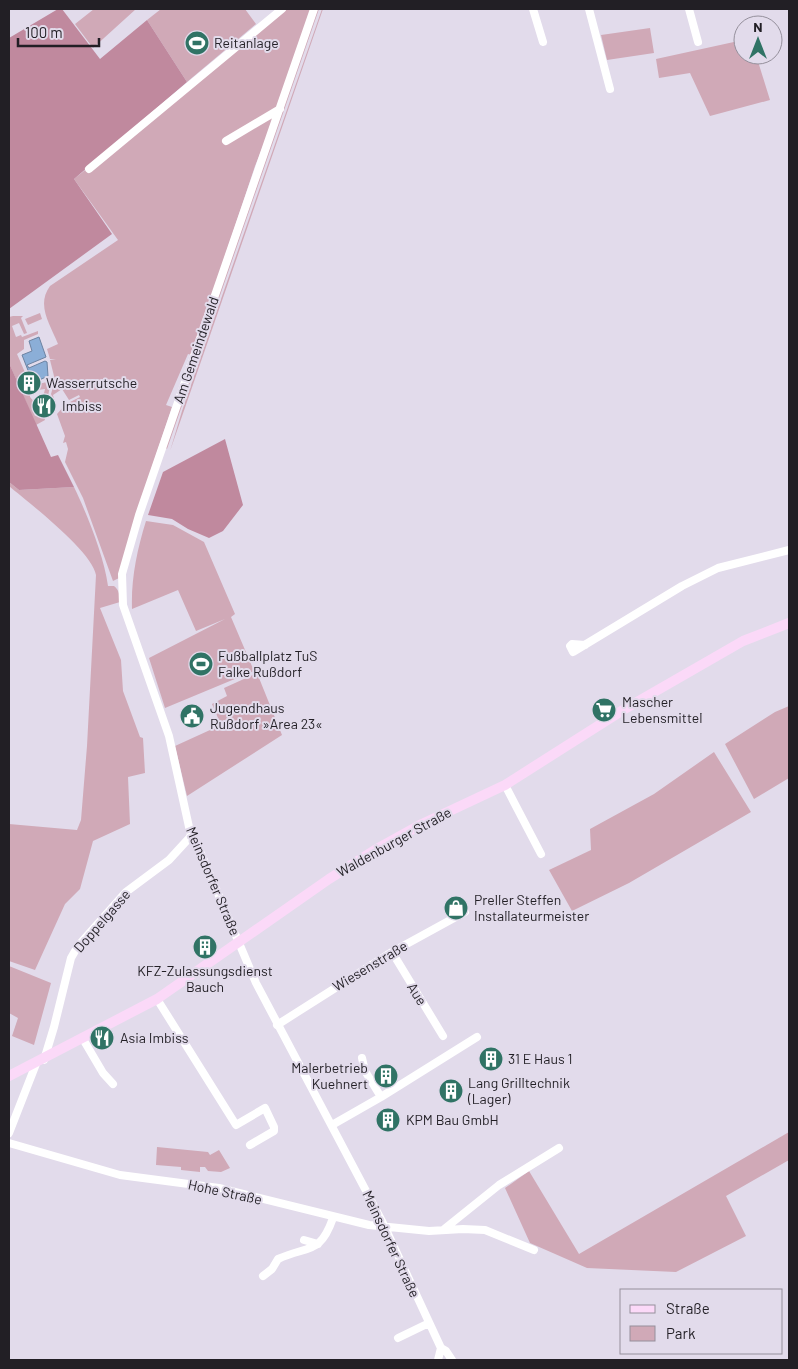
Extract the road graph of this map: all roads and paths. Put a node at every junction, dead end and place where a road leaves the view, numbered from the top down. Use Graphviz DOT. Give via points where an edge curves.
graph roads {
  1 [pos="282,9"];
  2 [pos="314,9"];
  3 [pos="533,9"];
  4 [pos="589,9"];
  5 [pos="689,9"];
  6 [pos="543,42"];
  7 [pos="698,42"];
  8 [pos="610,89"];
  9 [pos="280,109"];
  10 [pos="226,141"];
  11 [pos="89,169"];
  12 [pos="789,550"];
  13 [pos="121,594"];
  14 [pos="789,623"];
  15 [pos="585,644"];
  16 [pos="505,785"];
  17 [pos="191,836"];
  18 [pos="542,854"];
  19 [pos="466,912"];
  20 [pos="238,941"];
  21 [pos="392,952"];
  22 [pos="157,998"];
  23 [pos="277,1025"];
  24 [pos="444,1036"];
  25 [pos="476,1037"];
  26 [pos="82,1040"];
  27 [pos="362,1058"];
  28 [pos="40,1062"];
  29 [pos="9,1076"];
  30 [pos="113,1084"];
  31 [pos="381,1097"];
  32 [pos="332,1125"];
  33 [pos="9,1133"];
  34 [pos="9,1143"];
  35 [pos="250,1145"];
  36 [pos="559,1148"];
  37 [pos="333,1218"];
  38 [pos="384,1227"];
  39 [pos="443,1230"];
  40 [pos="304,1240"];
  41 [pos="318,1244"];
  42 [pos="534,1250"];
  43 [pos="263,1276"];
  44 [pos="429,1323"];
  45 [pos="398,1338"];
  46 [pos="442,1348"];
  47 [pos="438,1360"];
  48 [pos="452,1360"];
  1 -- 11 [label="street"];
  2 -- 9 [label="street, Am Gemeindewald"];
  3 -- 6 [label="street"];
  4 -- 8 [label="street"];
  5 -- 7 [label="street"];
  9 -- 10 [label="street"];
  9 -- 13 [label="street, Am Gemeindewald" via="139,516 122,574"];
  12 -- 15 [label="street" via="718,568"];
  13 -- 17 [label="street, Meinsdorfer Straße" via="168,736"];
  14 -- 16 [label="main road, Waldenburger Straße" via="743,641 697,666"];
  16 -- 18 [label="street"];
  16 -- 20 [label="main road, Waldenburger Straße" via="375,850"];
  17 -- 20 [label="street, Meinsdorfer Straße"];
  17 -- 28 [label="street, Doppelgasse" via="169,860 126,892 78,946 71,958"];
  19 -- 21 [label="street, Wiesenstraße"];
  20 -- 22 [label="main road, Waldenburger Straße"];
  20 -- 23 [label="street, Meinsdorfer Straße"];
  21 -- 23 [label="street, Wiesenstraße"];
  21 -- 24 [label="street, Aue"];
  22 -- 26 [label="main road, Waldenburger Straße"];
  22 -- 35 [label="street" via="236,1125 265,1108 274,1131"];
  23 -- 32 [label="street, Meinsdorfer Straße"];
  25 -- 31 [label="street"];
  26 -- 28 [label="main road, Waldenburger Straße"];
  26 -- 30 [label="street"];
  27 -- 31 [label="street" via="365,1071"];
  28 -- 29 [label="main road, Waldenburger Straße"];
  28 -- 33 [label="street, Doppelgasse"];
  31 -- 32 [label="street"];
  32 -- 38 [label="street, Meinsdorfer Straße"];
  34 -- 37 [label="street, Hohe Straße" via="120,1175 219,1188"];
  36 -- 39 [label="street" via="499,1185"];
  37 -- 38 [label="street, Hohe Straße"];
  37 -- 41 [label="street" via="327,1234"];
  38 -- 39 [label="street, Hohe Straße"];
  38 -- 44 [label="street, Meinsdorfer Straße"];
  39 -- 42 [label="street, Hohe Straße" via="485,1230"];
  40 -- 41 [label="street"];
  41 -- 43 [label="street" via="278,1259"];
  44 -- 45 [label="street"];
  44 -- 46 [label="street, Meinsdorfer Straße"];
  46 -- 47 [label="street"];
  46 -- 48 [label="street, Meinsdorfer Straße"];
}
